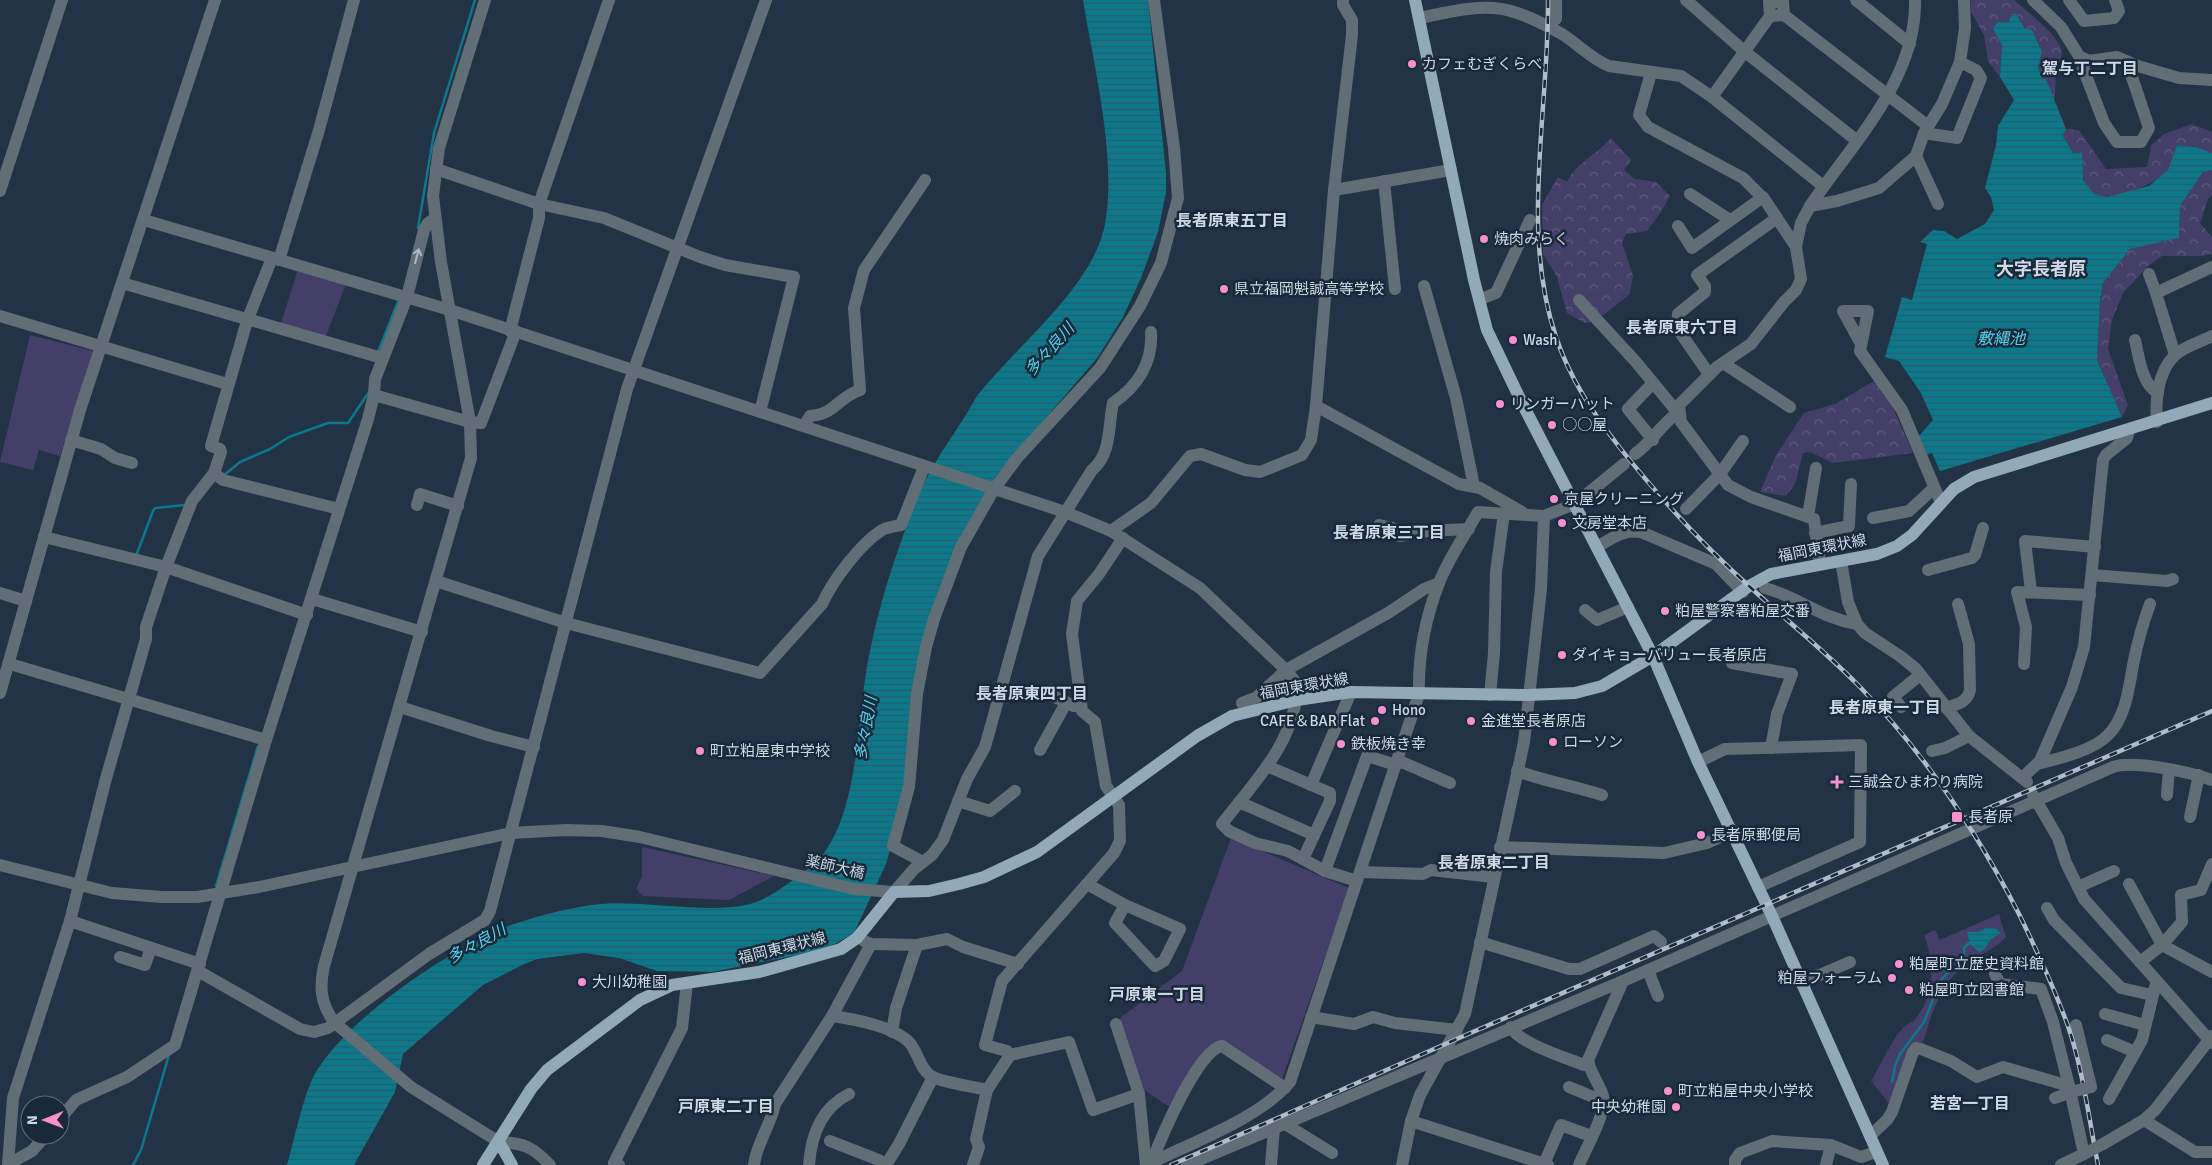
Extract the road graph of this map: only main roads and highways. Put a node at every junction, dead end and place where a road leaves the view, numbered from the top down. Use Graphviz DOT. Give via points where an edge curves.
graph roads {
  1 [pos="1415,0"];
  2 [pos="2212,403"];
  3 [pos="1652,656"];
  4 [pos="499,1142"];
  5 [pos="483,1165"];
  6 [pos="512,1165"];
  7 [pos="1883,1165"];
  1 -- 3 [label="main road" via="1487,330"];
  2 -- 3 [label="main road, 福岡東環状線" via="1974,477 1954,489 1912,535 1897,546 1877,554 1771,574 1749,586"];
  3 -- 4 [label="main road, 福岡東環状線" via="1602,686 1575,693 1351,692 1297,700 1232,716 1197,736 1037,852 984,877 929,891 894,892 857,938 841,949 759,972 658,990 640,1000 547,1070 530,1088"];
  3 -- 7 [label="main road"];
  4 -- 5 [label="main road, 福岡東環状線"];
  4 -- 6 [label="main road"];
}
